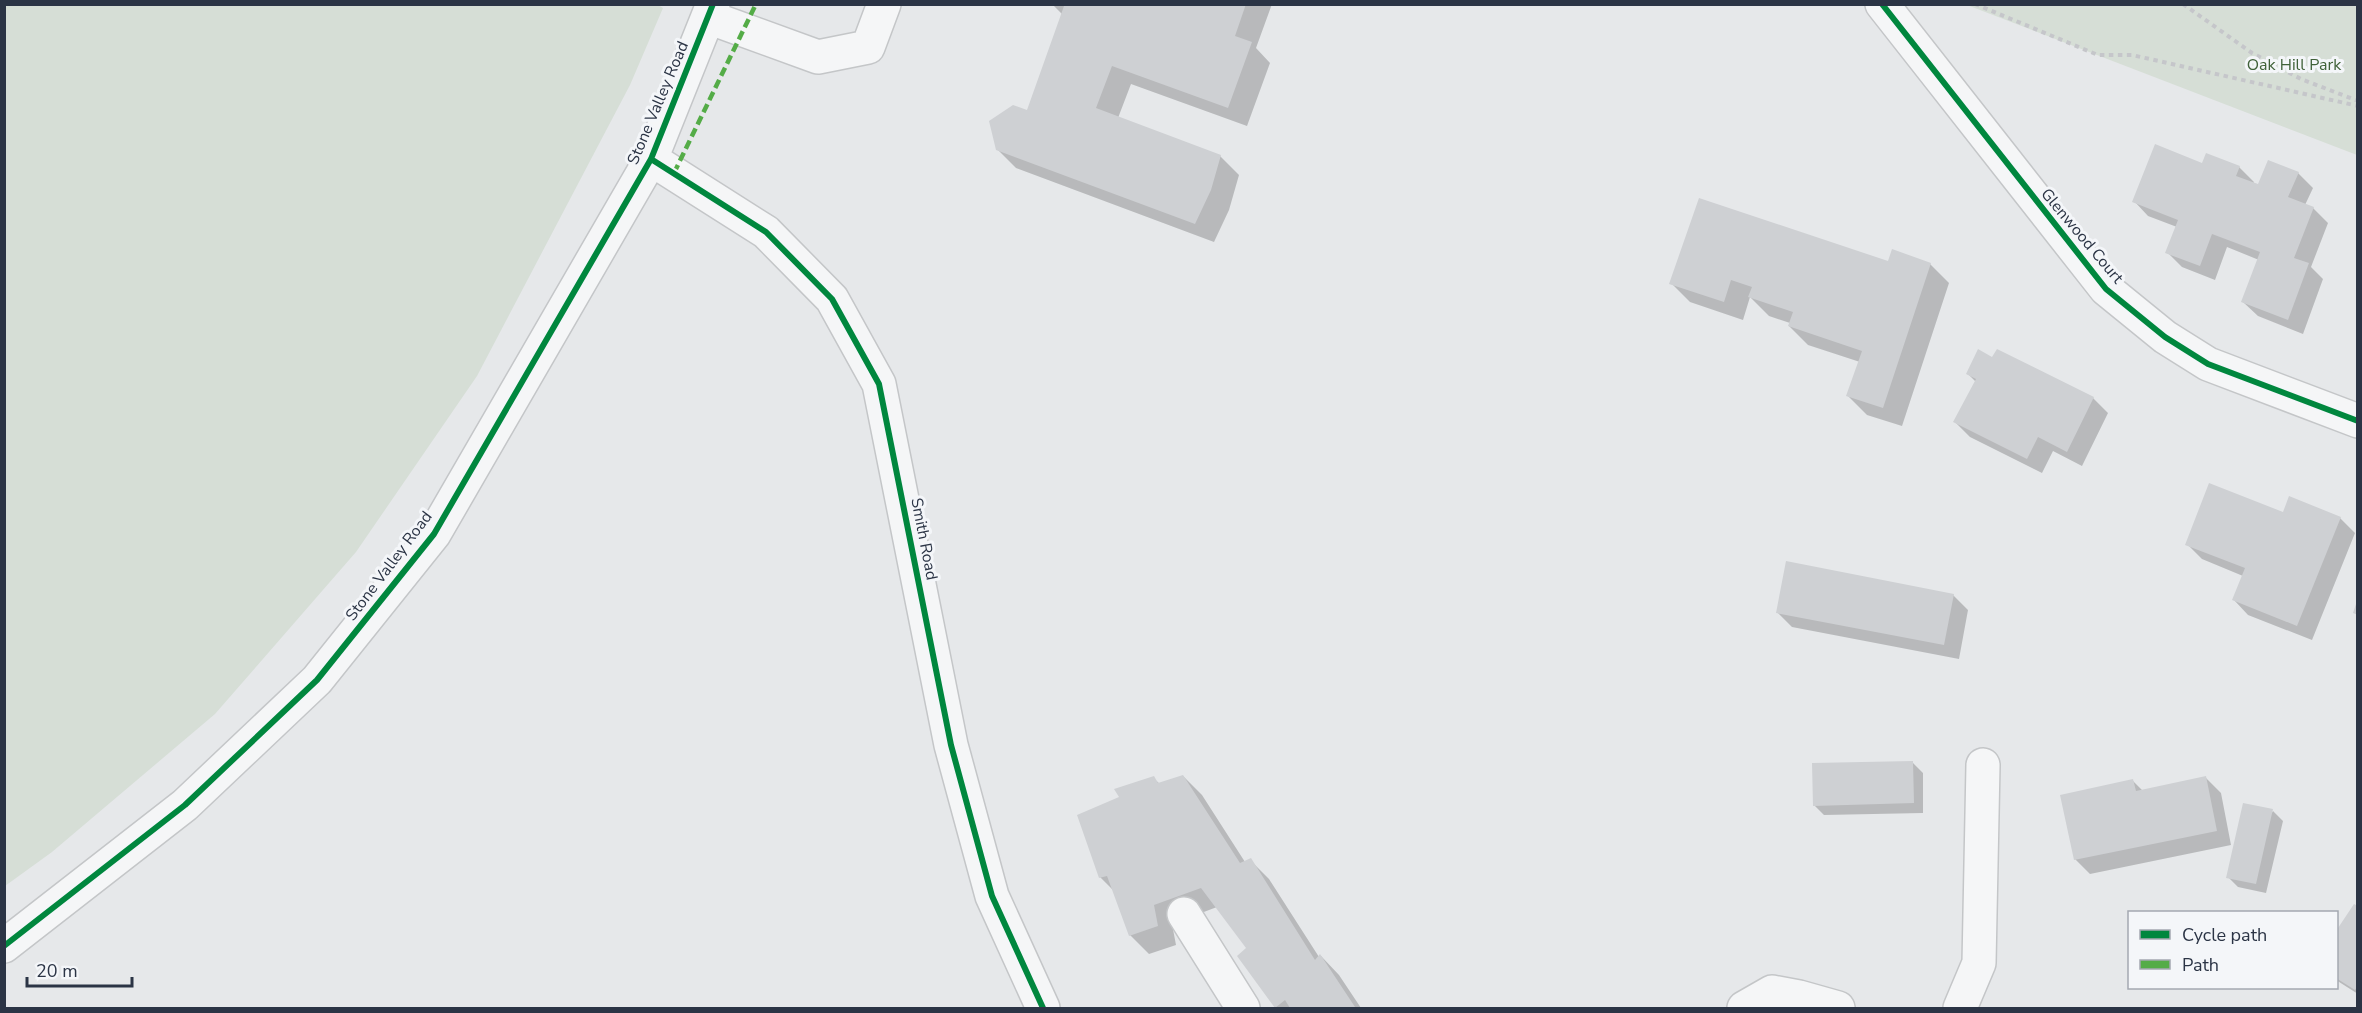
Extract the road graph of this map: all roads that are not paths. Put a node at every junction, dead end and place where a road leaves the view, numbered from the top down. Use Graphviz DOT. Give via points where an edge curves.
graph roads {
  1 [pos="884,4"];
  2 [pos="1882,4"];
  3 [pos="710,11"];
  4 [pos="651,159"];
  5 [pos="2358,421"];
  6 [pos="1983,765"];
  7 [pos="1184,914"];
  8 [pos="4,946"];
  9 [pos="1801,1003"];
  10 [pos="1043,1008"];
  11 [pos="1243,1008"];
  12 [pos="1744,1008"];
  13 [pos="1838,1008"];
  14 [pos="1960,1008"];
  1 -- 3 [label="street" via="868,47 818,57"];
  2 -- 5 [label="street, Glenwood Court" via="2106,289 2165,337 2208,364"];
  3 -- 4 [label="street, Stone Valley Road"];
  4 -- 8 [label="street, Stone Valley Road" via="434,534 317,680 185,805"];
  4 -- 10 [label="street, Smith Road" via="766,232 832,299 879,384 951,745 992,897"];
  6 -- 14 [label="street" via="1978,963"];
  7 -- 11 [label="street"];
  9 -- 12 [label="street" via="1772,992"];
  9 -- 13 [label="street"];
}
